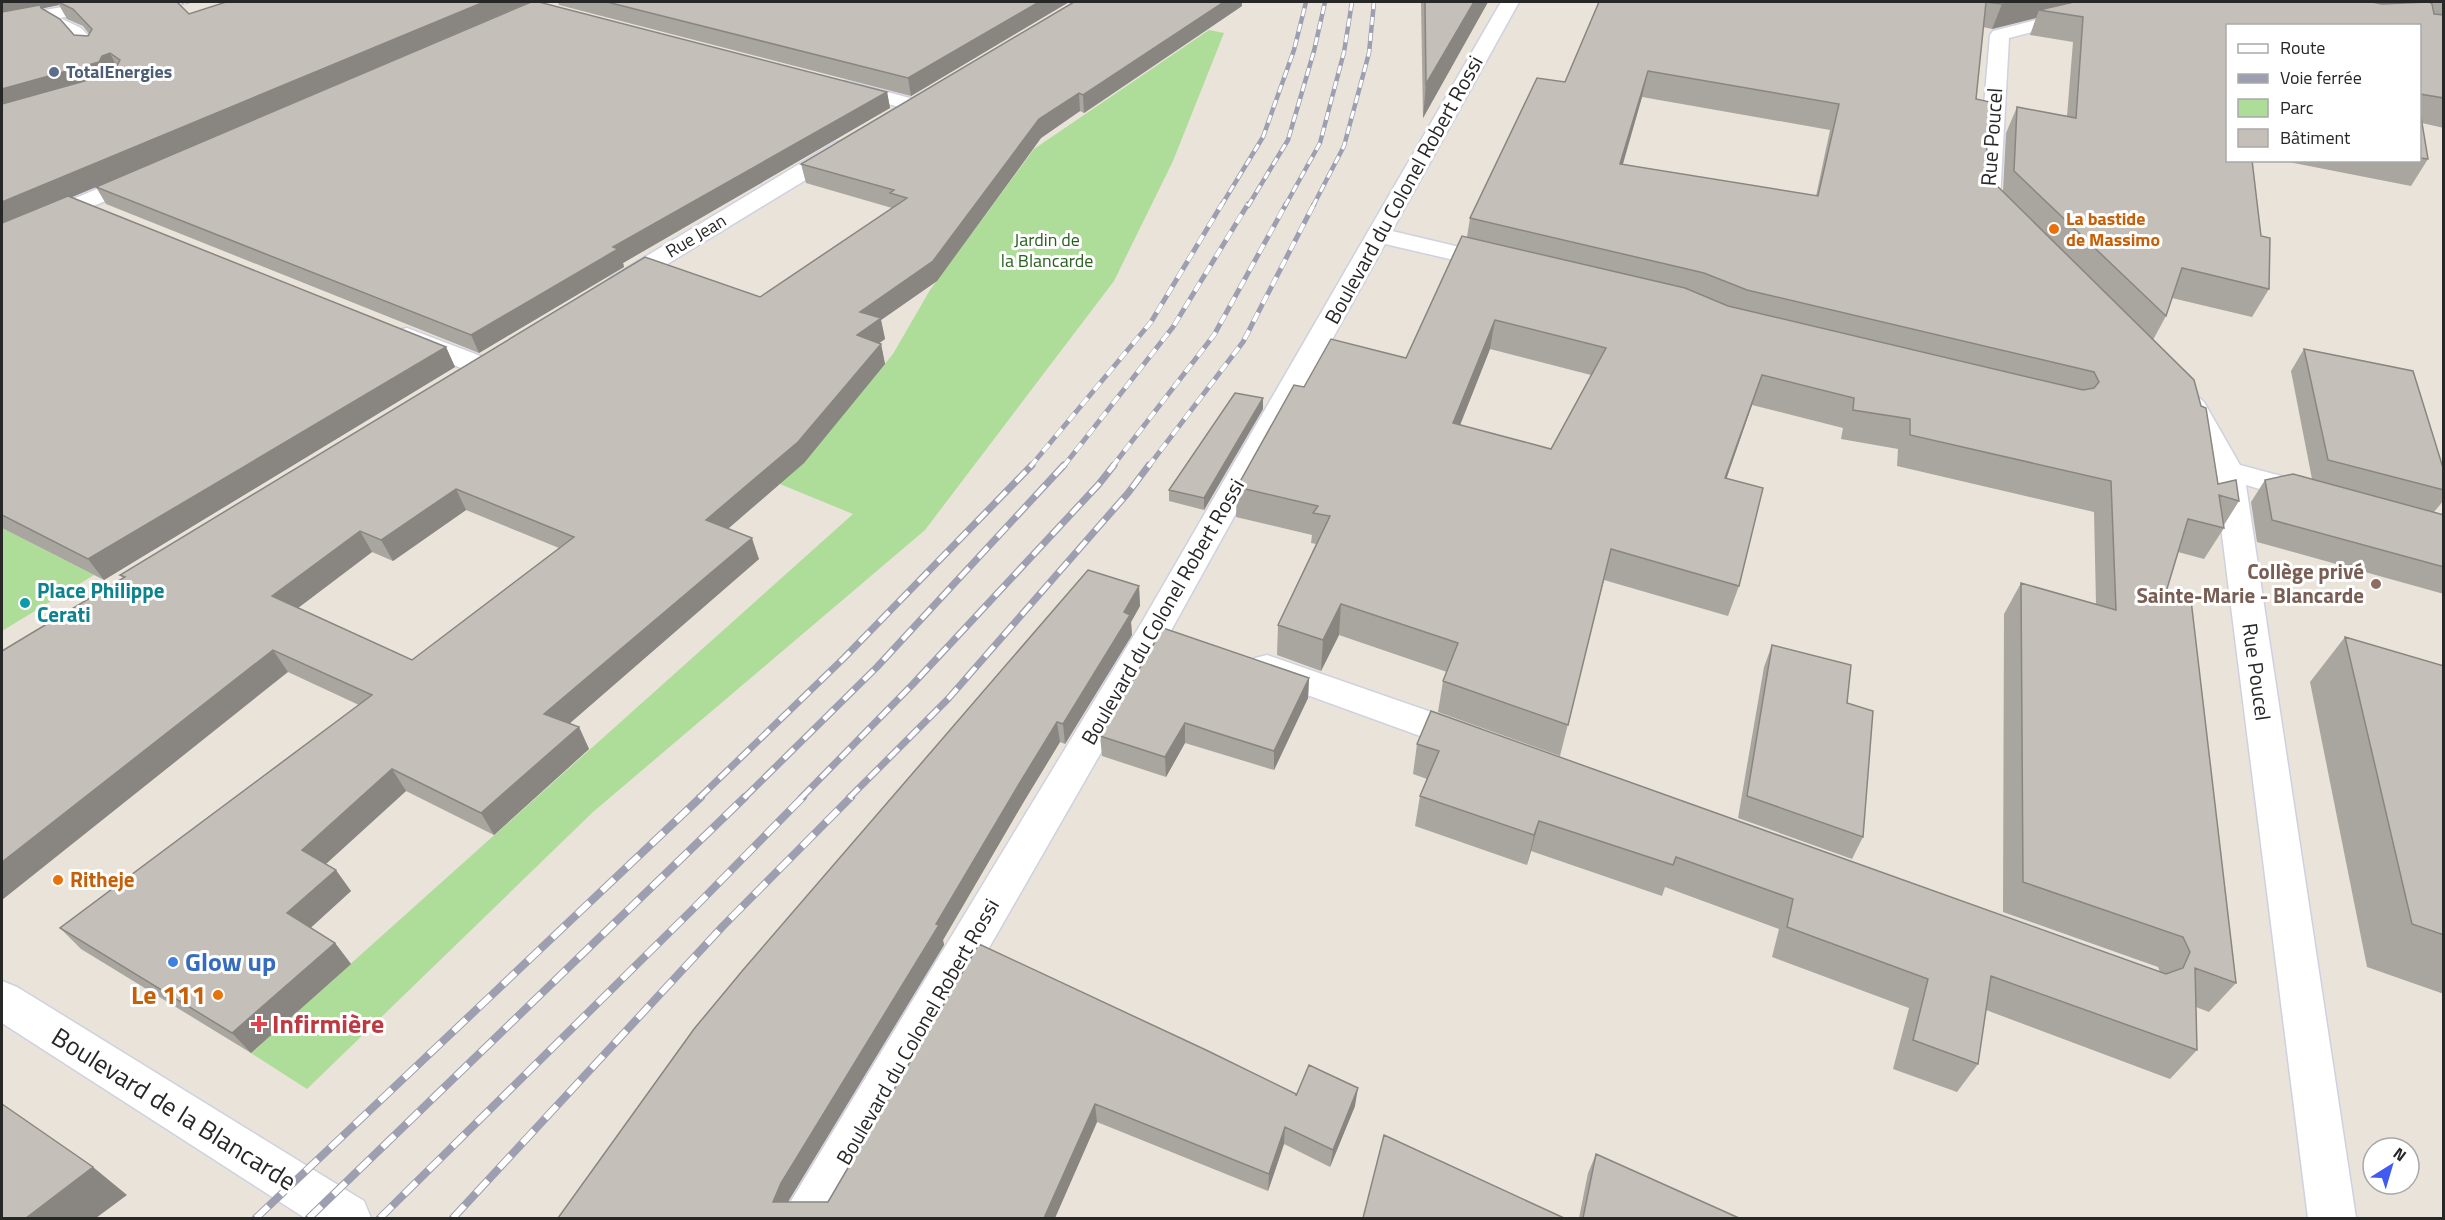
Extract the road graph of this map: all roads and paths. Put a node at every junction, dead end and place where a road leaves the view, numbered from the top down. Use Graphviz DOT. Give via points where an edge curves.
graph roads {
  1 [pos="1510,2"];
  2 [pos="2125,2"];
  3 [pos="108,4"];
  4 [pos="2,23"];
  5 [pos="60,23"];
  6 [pos="2,38"];
  7 [pos="92,48"];
  8 [pos="823,81"];
  9 [pos="155,171"];
  10 [pos="79,204"];
  11 [pos="111,217"];
  12 [pos="2021,234"];
  13 [pos="1379,235"];
  14 [pos="2,238"];
  15 [pos="1516,268"];
  16 [pos="602,293"];
  17 [pos="383,327"];
  18 [pos="450,385"];
  19 [pos="2170,385"];
  20 [pos="2229,471"];
  21 [pos="2330,499"];
  22 [pos="1234,655"];
  23 [pos="1503,752"];
  24 [pos="2,1000"];
  25 [pos="347,1218"];
  26 [pos="808,1218"];
  27 [pos="2332,1218"];
  1 -- 13 [label="street, Boulevard du Colonel Robert Rossi"];
  2 -- 12 [label="street, Rue Poucel" via="2000,35 1988,200"];
  3 -- 4 [label="street"];
  3 -- 5 [label="street"];
  5 -- 6 [label="street"];
  5 -- 7 [label="lane" via="76,31"];
  8 -- 16 [label="street, Rue Jean" via="924,98"];
  9 -- 10 [label="street"];
  10 -- 11 [label="street"];
  10 -- 14 [label="street"];
  13 -- 15 [label="street"];
  13 -- 26 [label="street, Boulevard du Colonel Robert Rossi" via="1173,633"];
  17 -- 18 [label="street" via="491,360"];
  19 -- 20 [label="street, Rue Poucel" via="2194,408"];
  20 -- 21 [label="street"];
  20 -- 27 [label="street, Rue Poucel"];
  22 -- 23 [label="street"];
  24 -- 25 [label="street, Boulevard de la Blancarde"];
}
